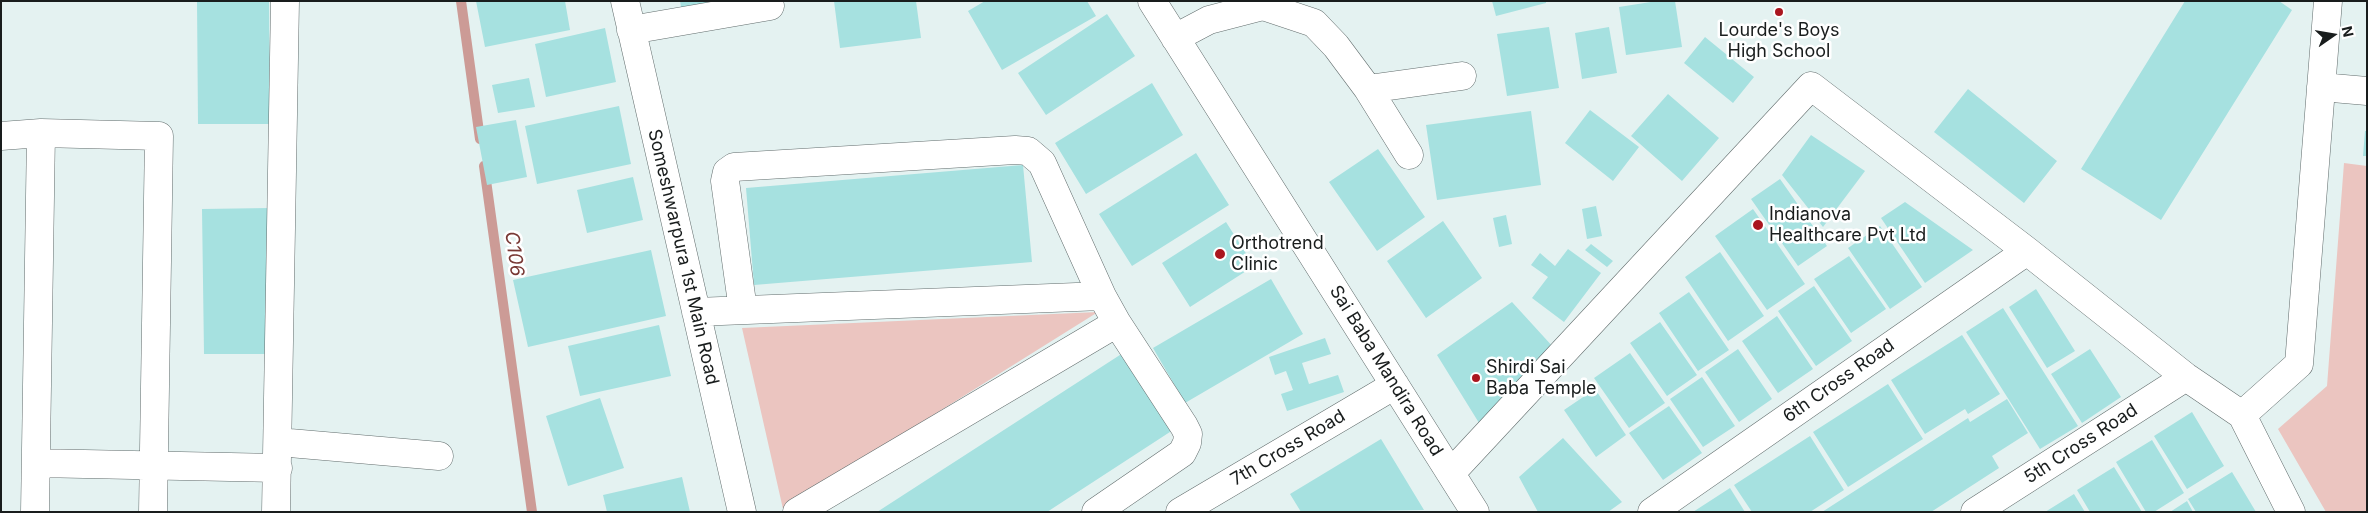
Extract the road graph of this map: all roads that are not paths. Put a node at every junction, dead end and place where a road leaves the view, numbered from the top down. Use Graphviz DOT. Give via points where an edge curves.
graph roads {
  1 [pos="285,1"];
  2 [pos="625,1"];
  3 [pos="1152,1"];
  4 [pos="2328,1"];
  5 [pos="770,6"];
  6 [pos="631,30"];
  7 [pos="1175,38"];
  8 [pos="1462,76"];
  9 [pos="2321,87"];
  10 [pos="1368,89"];
  11 [pos="2367,92"];
  12 [pos="41,134"];
  13 [pos="1,136"];
  14 [pos="1409,155"];
  15 [pos="2026,250"];
  16 [pos="1102,296"];
  17 [pos="743,310"];
  18 [pos="696,312"];
  19 [pos="1117,322"];
  20 [pos="2186,377"];
  21 [pos="1395,385"];
  22 [pos="2242,415"];
  23 [pos="278,455"];
  24 [pos="439,456"];
  25 [pos="36,463"];
  26 [pos="153,465"];
  27 [pos="1451,473"];
  28 [pos="35,512"];
  29 [pos="153,512"];
  30 [pos="276,512"];
  31 [pos="742,512"];
  32 [pos="798,512"];
  33 [pos="1096,512"];
  34 [pos="1180,512"];
  35 [pos="1475,512"];
  36 [pos="1652,512"];
  37 [pos="1975,512"];
  38 [pos="2291,512"];
  1 -- 23 [label="street"];
  2 -- 6 [label="street, Someshwarpura 1st Main Road"];
  3 -- 7 [label="street, Sai Baba Mandira Road"];
  4 -- 9 [label="street"];
  5 -- 6 [label="street"];
  6 -- 18 [label="street, Someshwarpura 1st Main Road"];
  7 -- 10 [label="street" via="1209,20 1262,6 1314,23"];
  7 -- 21 [label="street, Sai Baba Mandira Road"];
  8 -- 10 [label="street"];
  9 -- 11 [label="street"];
  9 -- 22 [label="street" via="2299,364"];
  10 -- 14 [label="street"];
  12 -- 13 [label="street"];
  12 -- 25 [label="street"];
  12 -- 26 [label="street" via="159,136"];
  15 -- 20 [label="street"];
  15 -- 27 [label="street" via="1811,86"];
  15 -- 36 [label="street, 6th Cross Road"];
  16 -- 17 [label="street"];
  16 -- 17 [label="street" via="1042,163 1028,151 1015,150 734,168 727,172 725,181"];
  16 -- 19 [label="street"];
  17 -- 18 [label="street"];
  18 -- 31 [label="street, Someshwarpura 1st Main Road"];
  19 -- 32 [label="street"];
  19 -- 33 [label="street" via="1188,434 1182,453"];
  20 -- 22 [label="street"];
  20 -- 37 [label="street, 5th Cross Road"];
  21 -- 27 [label="street, Sai Baba Mandira Road"];
  21 -- 34 [label="street, 7th Cross Road"];
  22 -- 38 [label="street"];
  23 -- 24 [label="street"];
  23 -- 26 [label="street"];
  23 -- 30 [label="street"];
  25 -- 26 [label="street"];
  25 -- 28 [label="street"];
  26 -- 29 [label="street"];
  27 -- 35 [label="street, Sai Baba Mandira Road"];
}
